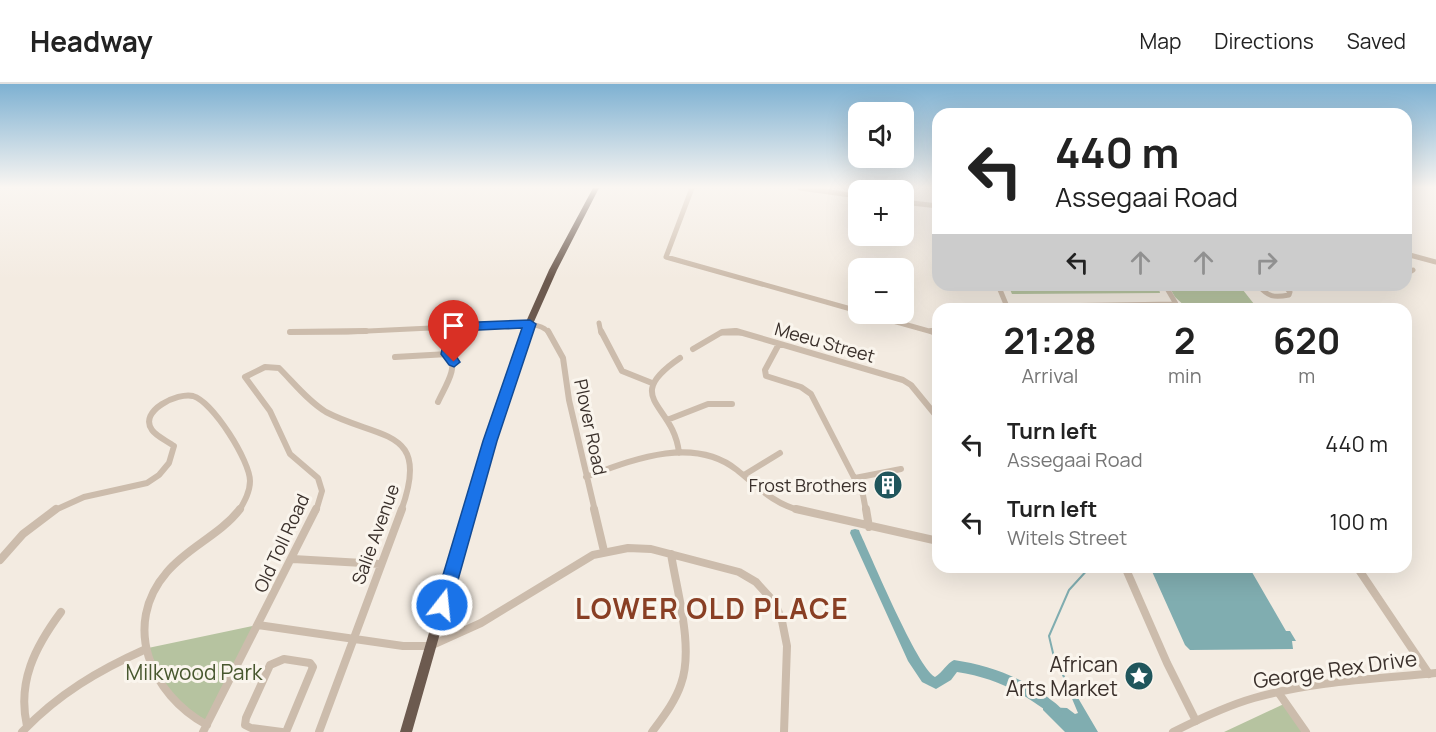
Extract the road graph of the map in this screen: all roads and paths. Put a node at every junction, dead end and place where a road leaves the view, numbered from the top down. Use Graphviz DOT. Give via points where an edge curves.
graph roads {
  1 [pos="580,218"];
  2 [pos="681,218"];
  3 [pos="1412,256"];
  4 [pos="1436,262"];
  5 [pos="1263,291"];
  6 [pos="1289,291"];
  7 [pos="848,307"];
  8 [pos="599,323"];
  9 [pos="530,324"];
  10 [pos="905,324"];
  11 [pos="453,327"];
  12 [pos="932,331"];
  13 [pos="290,332"];
  14 [pos="779,344"];
  15 [pos="693,349"];
  16 [pos="447,354"];
  17 [pos="395,357"];
  18 [pos="680,358"];
  19 [pos="245,377"];
  20 [pos="652,383"];
  21 [pos="438,402"];
  22 [pos="732,404"];
  23 [pos="932,411"];
  24 [pos="667,420"];
  25 [pos="679,453"];
  26 [pos="780,453"];
  27 [pos="901,469"];
  28 [pos="744,475"];
  29 [pos="586,477"];
  30 [pos="855,478"];
  31 [pos="869,527"];
  32 [pos="932,541"];
  33 [pos="604,551"];
  34 [pos="671,554"];
  35 [pos="293,559"];
  36 [pos="0,560"];
  37 [pos="380,564"];
  38 [pos="1128,573"];
  39 [pos="1361,573"];
  40 [pos="61,612"];
  41 [pos="258,625"];
  42 [pos="352,639"];
  43 [pos="430,646"];
  44 [pos="146,649"];
  45 [pos="1432,673"];
  46 [pos="1278,692"];
  47 [pos="1196,721"];
  48 [pos="205,728"];
  49 [pos="25,729"];
  50 [pos="284,732"];
  51 [pos="319,732"];
  52 [pos="406,732"];
  53 [pos="652,732"];
  54 [pos="784,732"];
  55 [pos="1173,732"];
  56 [pos="1306,732"];
  1 -- 9 [label="highway"];
  2 -- 7 [label="street" via="666,257"];
  3 -- 4 [label="street"];
  5 -- 6 [label="street" via="1267,296 1288,296"];
  8 -- 20 [label="street" via="622,371"];
  9 -- 11 [label="street"];
  9 -- 29 [label="street, Plover Road" via="547,329 559,347"];
  9 -- 43 [label="highway" via="478,479"];
  10 -- 12 [label="street"];
  11 -- 13 [label="street"];
  11 -- 16 [label="street"];
  14 -- 15 [label="street, Meeu Street" via="731,330"];
  14 -- 23 [label="street, Meeu Street" via="903,380"];
  14 -- 30 [label="street" via="765,370 766,376 811,394"];
  16 -- 17 [label="street"];
  16 -- 21 [label="street" via="453,359 453,366"];
  18 -- 20 [label="street" via="663,369"];
  19 -- 35 [label="street, Old Toll Road" via="270,411 290,454 321,484 316,511"];
  19 -- 37 [label="street, Salie Avenue" via="265,367 276,367 326,411 392,436 405,447 410,458 409,485"];
  20 -- 24 [label="street" via="651,397"];
  22 -- 24 [label="street" via="708,404"];
  24 -- 25 [label="street" via="679,439"];
  25 -- 28 [label="street" via="719,458"];
  25 -- 29 [label="street" via="650,456"];
  26 -- 28 [label="street"];
  27 -- 30 [label="street"];
  28 -- 31 [label="street" via="782,505"];
  29 -- 33 [label="street, Plover Road"];
  30 -- 31 [label="street" via="866,504"];
  31 -- 32 [label="street"];
  33 -- 34 [label="street" via="637,548"];
  33 -- 43 [label="street" via="481,623"];
  34 -- 53 [label="street" via="685,673 672,705"];
  34 -- 54 [label="street" via="738,572 756,582 775,603 787,646"];
  35 -- 37 [label="street"];
  35 -- 41 [label="street, Old Toll Road"];
  36 -- 44 [label="street" via="28,529 60,507 85,496 130,490 157,475 168,463 174,446 152,431 151,416 174,398 198,398 247,464 251,489 245,504 231,520 163,577 149,605"];
  37 -- 42 [label="street, Salie Avenue"];
  38 -- 47 [label="street"];
  39 -- 45 [label="street"];
  40 -- 49 [label="street" via="36,649 25,677"];
  41 -- 42 [label="street"];
  41 -- 48 [label="street, Old Toll Road"];
  42 -- 43 [label="street"];
  42 -- 51 [label="street, Salie Avenue"];
  43 -- 52 [label="highway"];
  44 -- 48 [label="street" via="167,695"];
  44 -- 49 [label="street" via="81,680"];
  45 -- 46 [label="street, George Rex Drive"];
  46 -- 47 [label="street, George Rex Drive"];
  46 -- 56 [label="street"];
  47 -- 55 [label="street, George Rex Drive"];
  50 -- 50 [label="street" via="245,725 270,665 280,658 310,663 313,667"];
}
